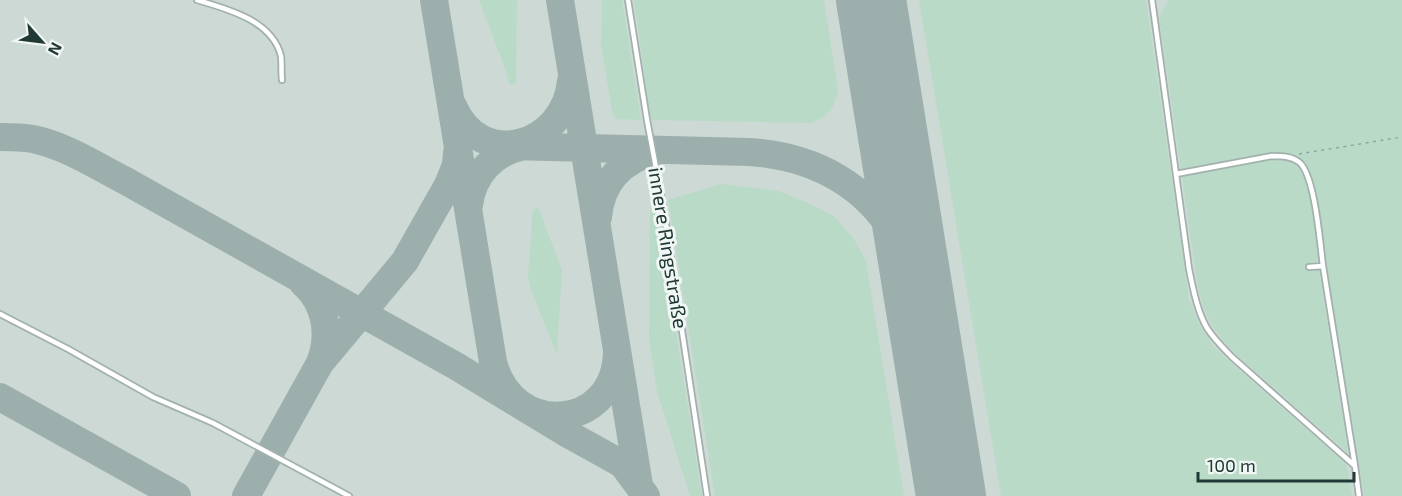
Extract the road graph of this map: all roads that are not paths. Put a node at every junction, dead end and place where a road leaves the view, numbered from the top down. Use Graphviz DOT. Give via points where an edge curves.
graph roads {
  1 [pos="197,0"];
  2 [pos="628,0"];
  3 [pos="1152,0"];
  4 [pos="282,80"];
  5 [pos="1176,174"];
  6 [pos="1323,266"];
  7 [pos="1309,267"];
  8 [pos="0,315"];
  9 [pos="1354,466"];
  10 [pos="349,496"];
  11 [pos="707,496"];
  12 [pos="1359,496"];
  1 -- 4 [label="lane" via="242,15 263,29 278,47"];
  2 -- 11 [label="lane, innere Ringstraße"];
  3 -- 5 [label="lane"];
  5 -- 6 [label="lane" via="1272,156 1298,161 1312,186"];
  5 -- 9 [label="lane" via="1189,269 1206,326 1218,343"];
  6 -- 7 [label="lane"];
  6 -- 9 [label="lane"];
  8 -- 10 [label="lane"];
  9 -- 12 [label="lane"];
}
